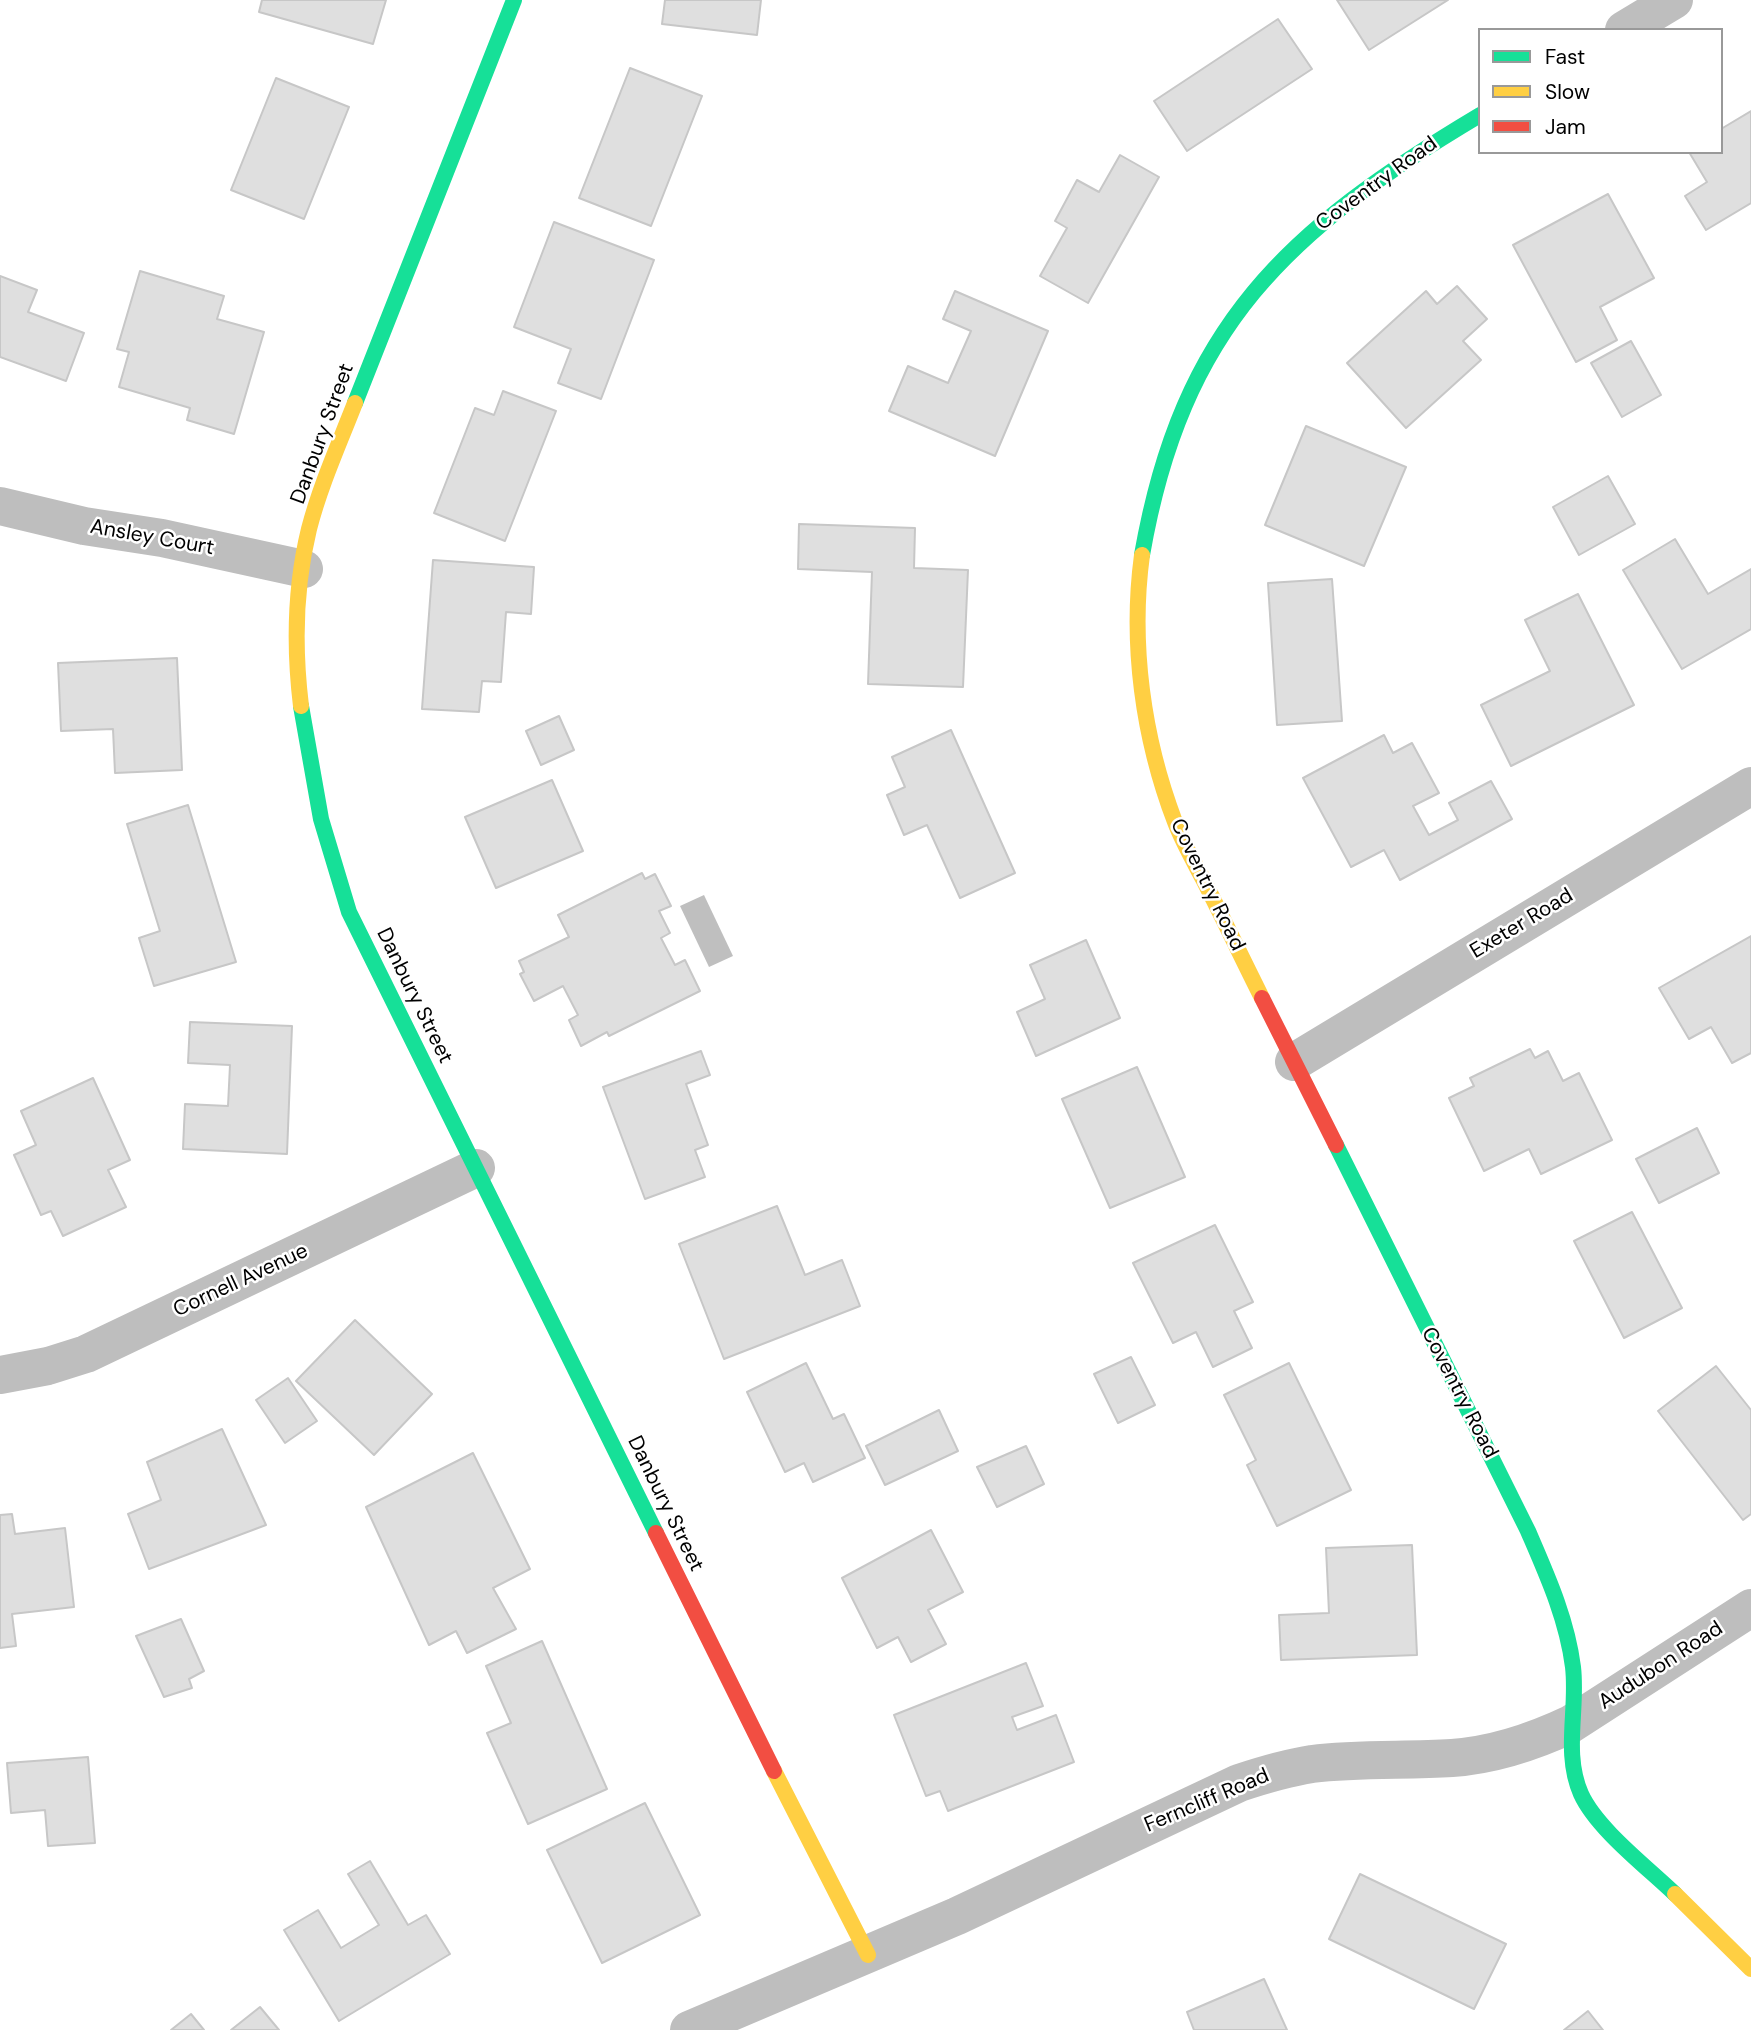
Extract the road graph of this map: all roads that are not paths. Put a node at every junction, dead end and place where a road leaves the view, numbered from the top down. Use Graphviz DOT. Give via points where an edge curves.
graph roads {
  1 [pos="514,0"];
  2 [pos="1674,0"];
  3 [pos="1627,28"];
  4 [pos="1478,116"];
  5 [pos="0,506"];
  6 [pos="304,569"];
  7 [pos="1751,786"];
  8 [pos="1294,1062"];
  9 [pos="476,1168"];
  10 [pos="0,1375"];
  11 [pos="1751,1608"];
  12 [pos="1571,1724"];
  13 [pos="868,1955"];
  14 [pos="1751,1969"];
  15 [pos="689,2030"];
  1 -- 6 [label="street, Danbury Street" via="326,477 307,538"];
  2 -- 3 [label="street"];
  4 -- 8 [label="street, Coventry Road" via="1361,190 1264,278 1230,319 1202,364 1174,426 1147,514 1135,623 1144,715 1157,774 1175,823"];
  5 -- 6 [label="street, Ansley Court"];
  6 -- 9 [label="street, Danbury Street" via="298,681 302,740 319,820 349,912"];
  7 -- 8 [label="street, Exeter Road"];
  8 -- 12 [label="street, Coventry Road" via="1554,1588 1573,1672"];
  9 -- 10 [label="street, Cornell Avenue" via="86,1354"];
  9 -- 13 [label="street, Danbury Street"];
  11 -- 12 [label="street, Audubon Road"];
  12 -- 13 [label="street, Ferncliff Road" via="1500,1751 1454,1758 1312,1764 1239,1783"];
  12 -- 14 [label="street" via="1572,1761 1580,1791 1598,1819"];
  13 -- 15 [label="street, Ferncliff Road"];
}
